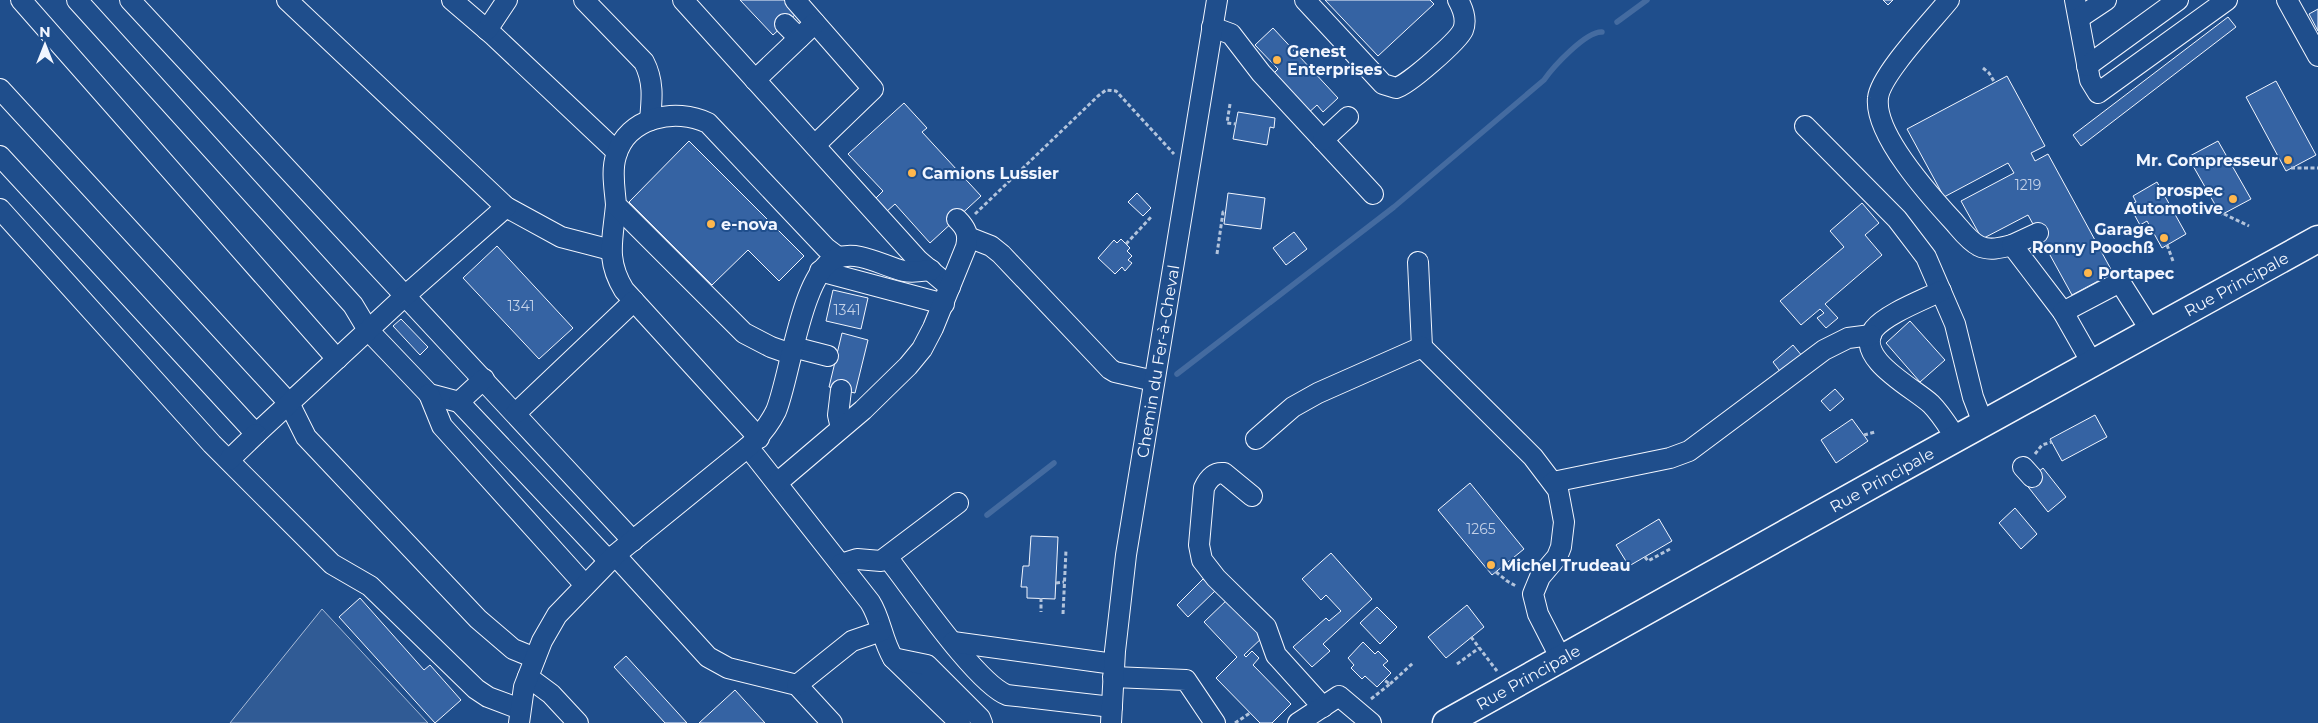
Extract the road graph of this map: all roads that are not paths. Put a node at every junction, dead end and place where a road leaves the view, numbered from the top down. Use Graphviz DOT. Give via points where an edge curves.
graph roads {
  1 [pos="21,0"];
  2 [pos="77,0"];
  3 [pos="130,0"];
  4 [pos="287,0"];
  5 [pos="452,0"];
  6 [pos="507,0"];
  7 [pos="584,0"];
  8 [pos="683,0"];
  9 [pos="795,0"];
  10 [pos="1217,0"];
  11 [pos="1442,0"];
  12 [pos="1458,0"];
  13 [pos="1950,0"];
  14 [pos="2106,0"];
  15 [pos="2178,0"];
  16 [pos="2227,0"];
  17 [pos="2286,0"];
  18 [pos="1310,2"];
  19 [pos="2077,9"];
  20 [pos="815,23"];
  21 [pos="1464,24"];
  22 [pos="1212,27"];
  23 [pos="487,30"];
  24 [pos="2318,56"];
  25 [pos="2088,66"];
  26 [pos="755,80"];
  27 [pos="0,89"];
  28 [pos="1348,117"];
  29 [pos="650,120"];
  30 [pos="1805,126"];
  31 [pos="1323,140"];
  32 [pos="815,146"];
  33 [pos="617,152"];
  34 [pos="0,156"];
  35 [pos="1373,194"];
  36 [pos="616,206"];
  37 [pos="506,207"];
  38 [pos="0,209"];
  39 [pos="2038,233"];
  40 [pos="2318,239"];
  41 [pos="2012,245"];
  42 [pos="611,250"];
  43 [pos="838,257"];
  44 [pos="1418,262"];
  45 [pos="931,270"];
  46 [pos="820,271"];
  47 [pos="1941,291"];
  48 [pos="406,295"];
  49 [pos="947,295"];
  50 [pos="634,301"];
  51 [pos="2063,312"];
  52 [pos="368,330"];
  53 [pos="2151,331"];
  54 [pos="1871,335"];
  55 [pos="1422,346"];
  56 [pos="792,350"];
  57 [pos="828,356"];
  58 [pos="337,359"];
  59 [pos="2092,363"];
  60 [pos="484,378"];
  61 [pos="1154,381"];
  62 [pos="841,390"];
  63 [pos="429,394"];
  64 [pos="459,402"];
  65 [pos="289,404"];
  66 [pos="516,413"];
  67 [pos="1983,423"];
  68 [pos="841,428"];
  69 [pos="256,434"];
  70 [pos="1956,438"];
  71 [pos="1256,440"];
  72 [pos="753,442"];
  73 [pos="228,460"];
  74 [pos="1553,482"];
  75 [pos="777,483"];
  76 [pos="1252,496"];
  77 [pos="958,503"];
  78 [pos="633,541"];
  79 [pos="887,557"];
  80 [pos="612,558"];
  81 [pos="841,564"];
  82 [pos="585,585"];
  83 [pos="881,631"];
  84 [pos="954,642"];
  85 [pos="892,658"];
  86 [pos="1561,659"];
  87 [pos="531,668"];
  88 [pos="1114,670"];
  89 [pos="797,685"];
  90 [pos="1323,707"];
  91 [pos="1111,715"];
  92 [pos="519,716"];
  93 [pos="578,723"];
  94 [pos="832,723"];
  95 [pos="960,723"];
  96 [pos="982,723"];
  97 [pos="1215,723"];
  98 [pos="1298,723"];
  99 [pos="1371,723"];
  100 [pos="1446,723"];
  1 -- 58 [label="street"];
  2 -- 52 [label="street" via="353,305"];
  3 -- 48 [label="street"];
  4 -- 37 [label="street"];
  5 -- 23 [label="street"];
  6 -- 23 [label="street"];
  7 -- 29 [label="street" via="644,62 652,85"];
  8 -- 26 [label="street"];
  9 -- 20 [label="street"];
  10 -- 22 [label="street, Chemin du Fer-à-Cheval"];
  11 -- 21 [label="street"];
  12 -- 21 [label="street"];
  13 -- 41 [label="street" via="1885,79 1878,98 1880,117 1905,164 1923,189 1974,243 1988,249"];
  14 -- 19 [label="street"];
  15 -- 25 [label="street"];
  16 -- 25 [label="street" via="2098,93 2090,80"];
  17 -- 24 [label="street"];
  18 -- 21 [label="street" via="1345,32 1383,84 1396,88 1409,82 1459,36"];
  19 -- 25 [label="street"];
  20 -- 26 [label="street" via="792,31"];
  20 -- 32 [label="street" via="873,89"];
  22 -- 31 [label="street" via="1231,34"];
  22 -- 61 [label="street, Chemin du Fer-à-Cheval"];
  23 -- 33 [label="street"];
  26 -- 32 [label="street"];
  27 -- 65 [label="street"];
  28 -- 31 [label="street"];
  29 -- 33 [label="street" via="633,131"];
  29 -- 43 [label="street" via="678,114 708,123"];
  30 -- 47 [label="street" via="1917,242"];
  31 -- 35 [label="street"];
  32 -- 45 [label="street" via="918,260"];
  33 -- 36 [label="street" via="614,167"];
  34 -- 69 [label="street"];
  36 -- 42 [label="street"];
  36 -- 56 [label="street" via="744,333"];
  37 -- 42 [label="street" via="561,237"];
  37 -- 48 [label="street"];
  38 -- 73 [label="street"];
  39 -- 41 [label="street"];
  40 -- 53 [label="main road, Rue Principale"];
  41 -- 51 [label="street"];
  42 -- 50 [label="street" via="616,278"];
  43 -- 45 [label="street" via="857,256 905,271"];
  43 -- 46 [label="street"];
  44 -- 55 [label="street"];
  45 -- 49 [label="street"];
  46 -- 49 [label="street"];
  46 -- 56 [label="street" via="803,311"];
  47 -- 54 [label="street" via="1893,325 1875,328"];
  47 -- 67 [label="street" via="1955,324 1973,397"];
  48 -- 52 [label="street"];
  48 -- 60 [label="street"];
  49 -- 61 [label="street" via="963,227 1001,254 1110,369"];
  49 -- 68 [label="street" via="922,349"];
  50 -- 66 [label="street"];
  50 -- 72 [label="street"];
  51 -- 53 [label="street" via="2120,282"];
  51 -- 59 [label="street"];
  52 -- 58 [label="street"];
  52 -- 63 [label="street"];
  53 -- 59 [label="main road, Rue Principale"];
  54 -- 70 [label="street" via="1876,360 1930,403"];
  54 -- 74 [label="street" via="1848,338 1824,350 1689,451 1670,458"];
  55 -- 71 [label="street" via="1318,393 1287,412"];
  55 -- 74 [label="street" via="1533,457"];
  56 -- 57 [label="street"];
  56 -- 72 [label="street" via="776,410"];
  58 -- 65 [label="street"];
  59 -- 67 [label="main road, Rue Principale"];
  60 -- 64 [label="street"];
  60 -- 66 [label="street"];
  61 -- 88 [label="street, Chemin du Fer-à-Cheval" via="1126,555"];
  62 -- 68 [label="street" via="838,415"];
  63 -- 64 [label="street"];
  63 -- 82 [label="street" via="442,426"];
  64 -- 80 [label="street"];
  65 -- 69 [label="street"];
  65 -- 87 [label="street" via="306,437 478,619"];
  66 -- 78 [label="street"];
  67 -- 70 [label="main road, Rue Principale"];
  68 -- 75 [label="street"];
  69 -- 73 [label="street"];
  70 -- 86 [label="main road, Rue Principale"];
  72 -- 75 [label="street"];
  72 -- 78 [label="street"];
  73 -- 92 [label="street" via="332,564 370,586 476,689"];
  74 -- 86 [label="street" via="1563,509 1561,547 1540,577 1533,594 1538,614"];
  75 -- 81 [label="street"];
  76 -- 90 [label="street" via="1224,473 1215,474 1207,482 1199,550 1202,560 1212,581 1266,627 1276,654"];
  77 -- 79 [label="street"];
  78 -- 80 [label="street"];
  79 -- 81 [label="street" via="881,561 857,558"];
  79 -- 84 [label="street"];
  80 -- 82 [label="street"];
  80 -- 89 [label="street" via="708,657 728,668"];
  81 -- 83 [label="street" via="875,610"];
  82 -- 87 [label="street" via="557,615"];
  83 -- 85 [label="street"];
  83 -- 89 [label="street" via="852,641"];
  84 -- 88 [label="street"];
  84 -- 91 [label="street" via="999,692"];
  85 -- 95 [label="street"];
  85 -- 96 [label="street" via="927,665"];
  86 -- 100 [label="main road, Rue Principale"];
  87 -- 92 [label="street"];
  87 -- 93 [label="street"];
  88 -- 91 [label="street, Chemin du Fer-à-Cheval"];
  88 -- 97 [label="street" via="1186,680"];
  89 -- 94 [label="street"];
  90 -- 98 [label="street"];
  90 -- 99 [label="street" via="1339,696"];
}
